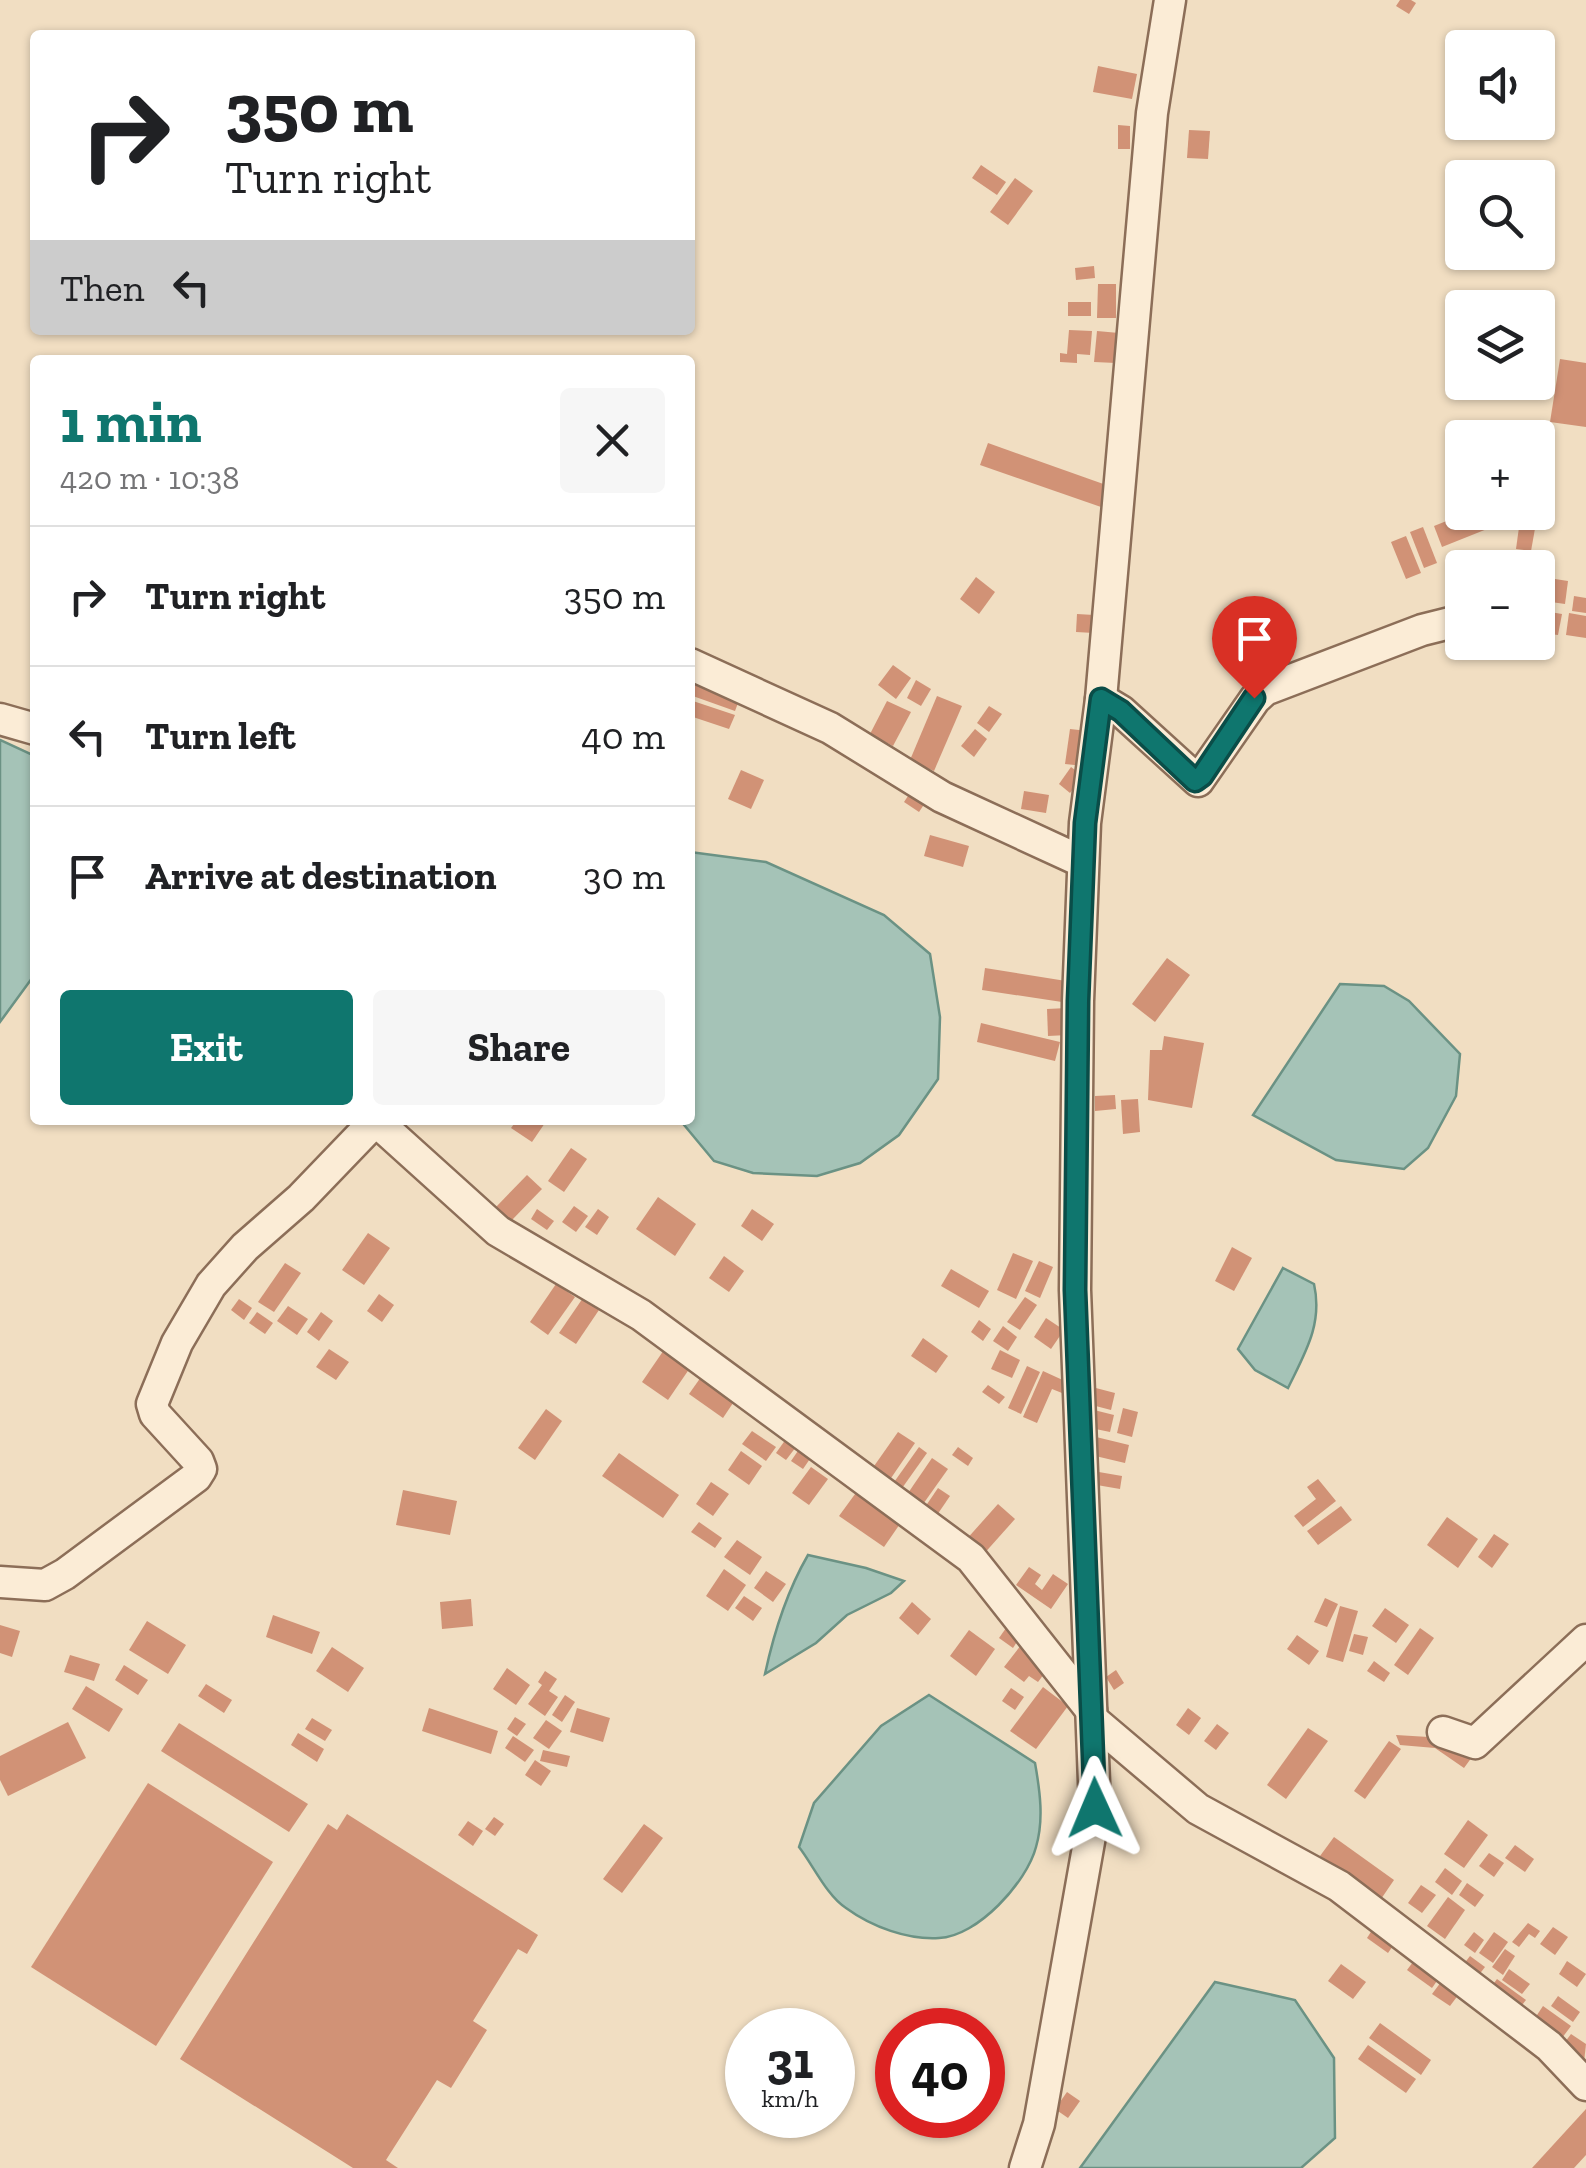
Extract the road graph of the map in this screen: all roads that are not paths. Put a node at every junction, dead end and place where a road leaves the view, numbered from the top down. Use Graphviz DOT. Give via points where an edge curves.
graph roads {
  1 [pos="1170,0"];
  2 [pos="1445,624"];
  3 [pos="695,666"];
  4 [pos="1101,699"];
  5 [pos="0,719"];
  6 [pos="30,728"];
  7 [pos="1084,862"];
  8 [pos="371,1125"];
  9 [pos="381,1125"];
  10 [pos="0,1582"];
  11 [pos="1586,1640"];
  12 [pos="1092,1715"];
  13 [pos="1443,1732"];
  14 [pos="1586,2085"];
  15 [pos="1026,2168"];
  1 -- 4 [label="street" via="1152,113"];
  2 -- 4 [label="street" via="1265,690 1198,781"];
  3 -- 7 [label="street" via="830,728 942,797"];
  4 -- 7 [label="street"];
  5 -- 6 [label="street"];
  7 -- 12 [label="street" via="1075,1290"];
  8 -- 10 [label="street" via="234,1259 177,1343 152,1404 198,1461 196,1477 55,1580"];
  9 -- 12 [label="street" via="498,1231 641,1315 971,1558"];
  11 -- 13 [label="street" via="1474,1743"];
  12 -- 14 [label="street" via="1198,1808 1339,1886 1549,2046"];
  12 -- 15 [label="street" via="1095,1808"];
}
